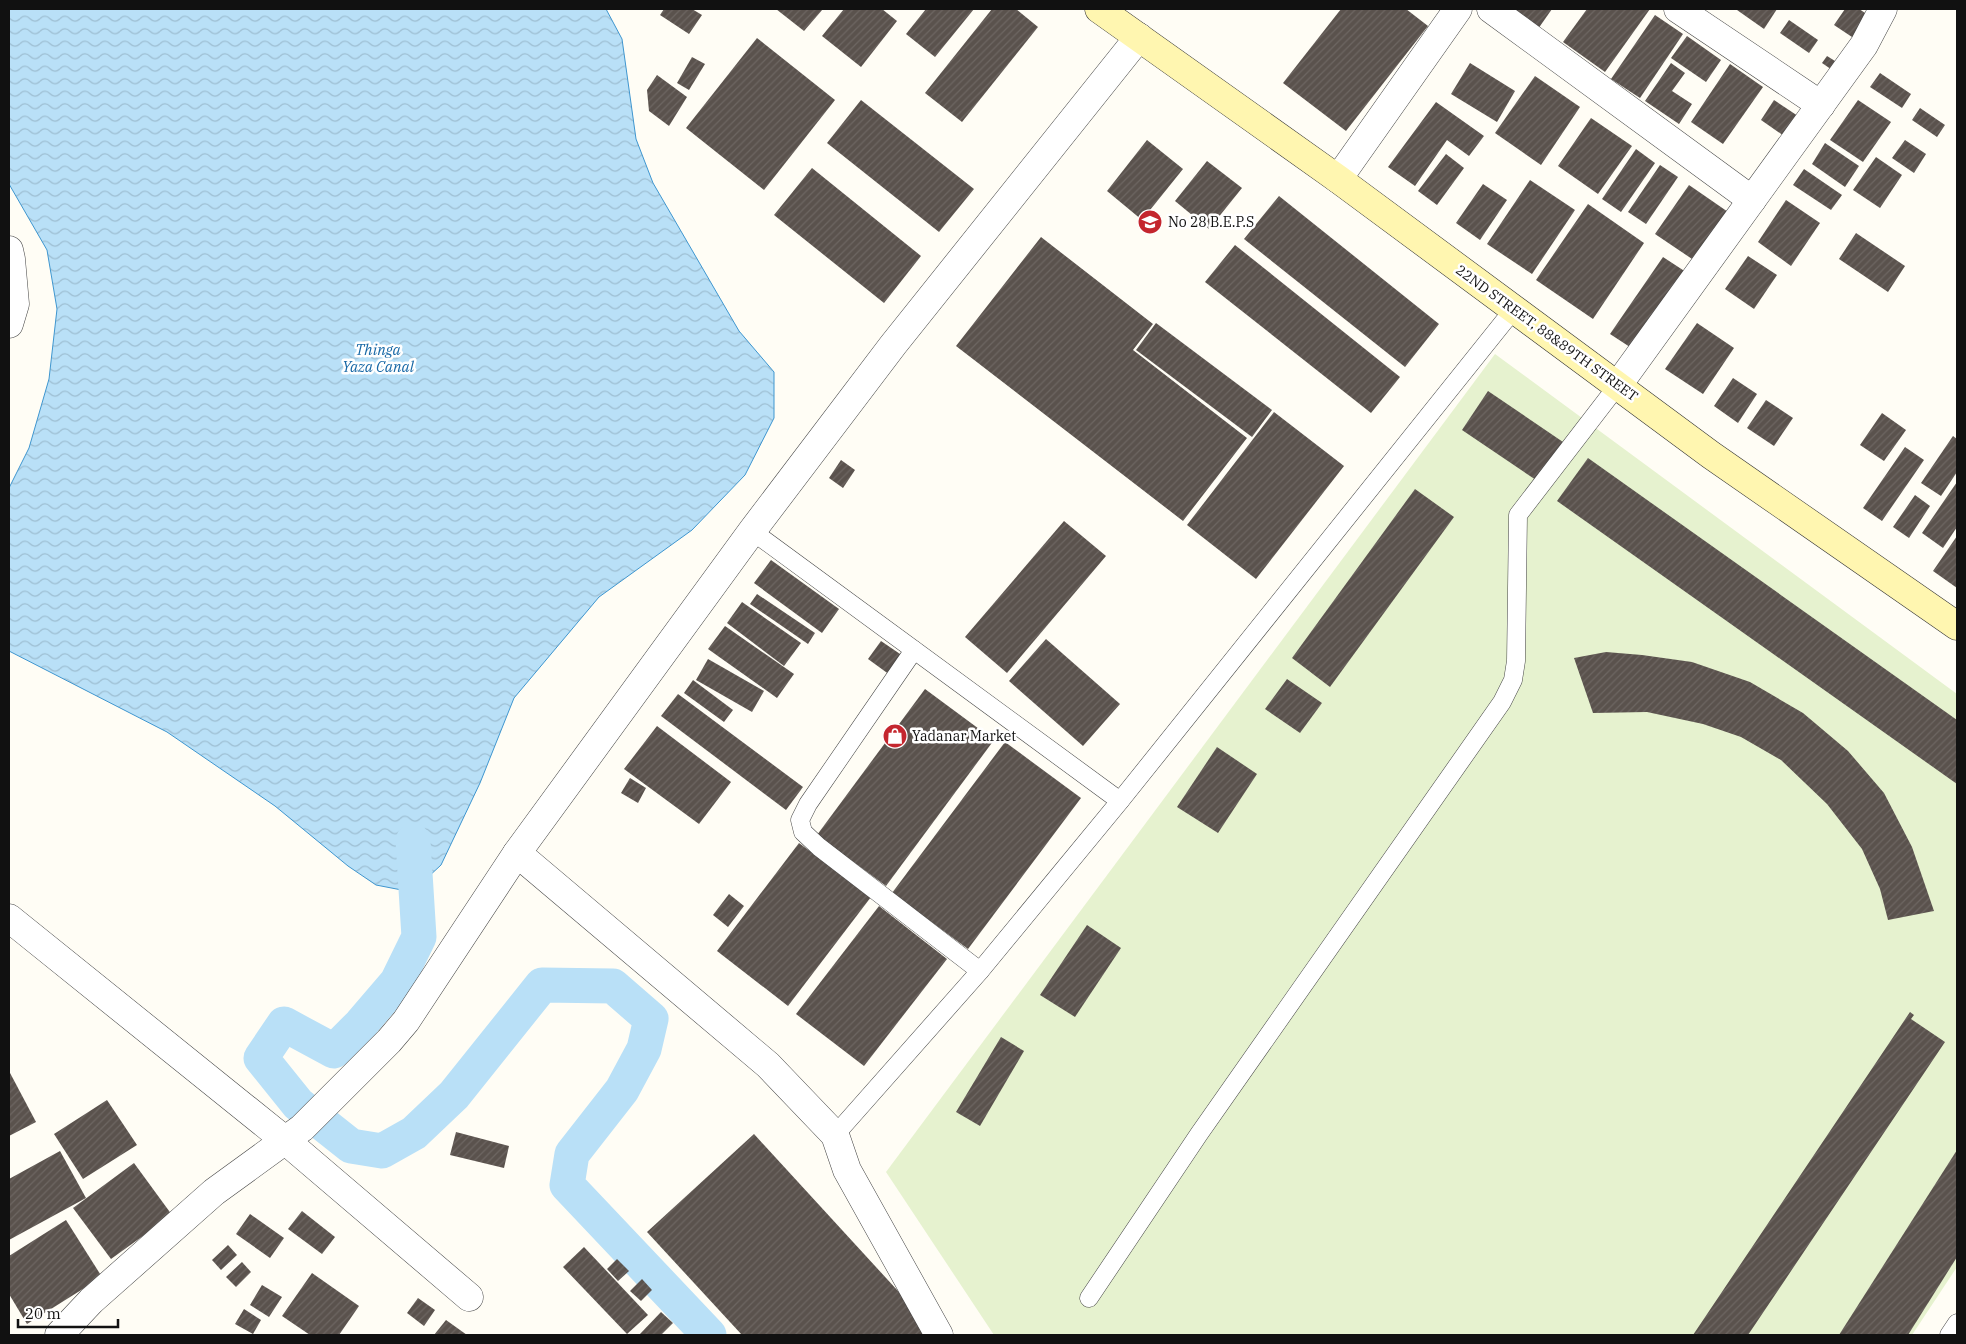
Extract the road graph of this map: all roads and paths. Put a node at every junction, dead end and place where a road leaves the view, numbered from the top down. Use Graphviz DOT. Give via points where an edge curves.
graph roads {
  1 [pos="1099,9"];
  2 [pos="1458,9"];
  3 [pos="1491,9"];
  4 [pos="1678,9"];
  5 [pos="1883,9"];
  6 [pos="1139,37"];
  7 [pos="1820,105"];
  8 [pos="1338,179"];
  9 [pos="1752,200"];
  10 [pos="9,250"];
  11 [pos="1514,309"];
  12 [pos="9,324"];
  13 [pos="1618,386"];
  14 [pos="752,531"];
  15 [pos="1957,626"];
  16 [pos="914,650"];
  17 [pos="1120,801"];
  18 [pos="517,853"];
  19 [pos="9,918"];
  20 [pos="980,971"];
  21 [pos="294,1135"];
  22 [pos="835,1135"];
  23 [pos="469,1297"];
  24 [pos="1089,1298"];
  25 [pos="1957,1323"];
  26 [pos="59,1335"];
  27 [pos="939,1335"];
  28 [pos="1949,1335"];
  1 -- 6 [label="main road, 22ND STREET, 88&89TH STREET"];
  2 -- 8 [label="street"];
  3 -- 9 [label="street"];
  4 -- 7 [label="street"];
  5 -- 7 [label="street" via="1864,45"];
  6 -- 8 [label="main road, 22ND STREET, 88&89TH STREET"];
  6 -- 14 [label="street" via="892,345"];
  7 -- 9 [label="street"];
  8 -- 11 [label="main road, 22ND STREET, 88&89TH STREET"];
  9 -- 13 [label="street"];
  10 -- 12 [label="street" via="15,304"];
  11 -- 13 [label="main road, 22ND STREET, 88&89TH STREET"];
  11 -- 17 [label="lane"];
  13 -- 15 [label="main road, 22ND STREET, 88&89TH STREET" via="1711,455"];
  13 -- 24 [label="lane" via="1518,515 1516,660 1513,680 1502,702 1199,1134"];
  14 -- 16 [label="lane"];
  14 -- 18 [label="street"];
  16 -- 17 [label="lane"];
  16 -- 20 [label="lane" via="800,820 803,832 819,847"];
  17 -- 20 [label="lane"];
  18 -- 21 [label="street" via="406,1021"];
  18 -- 22 [label="street" via="768,1065"];
  19 -- 21 [label="street"];
  20 -- 22 [label="lane"];
  21 -- 23 [label="street"];
  21 -- 26 [label="street" via="214,1192 90,1301"];
  22 -- 27 [label="street" via="847,1170"];
  25 -- 28 [label="lane"];
}
